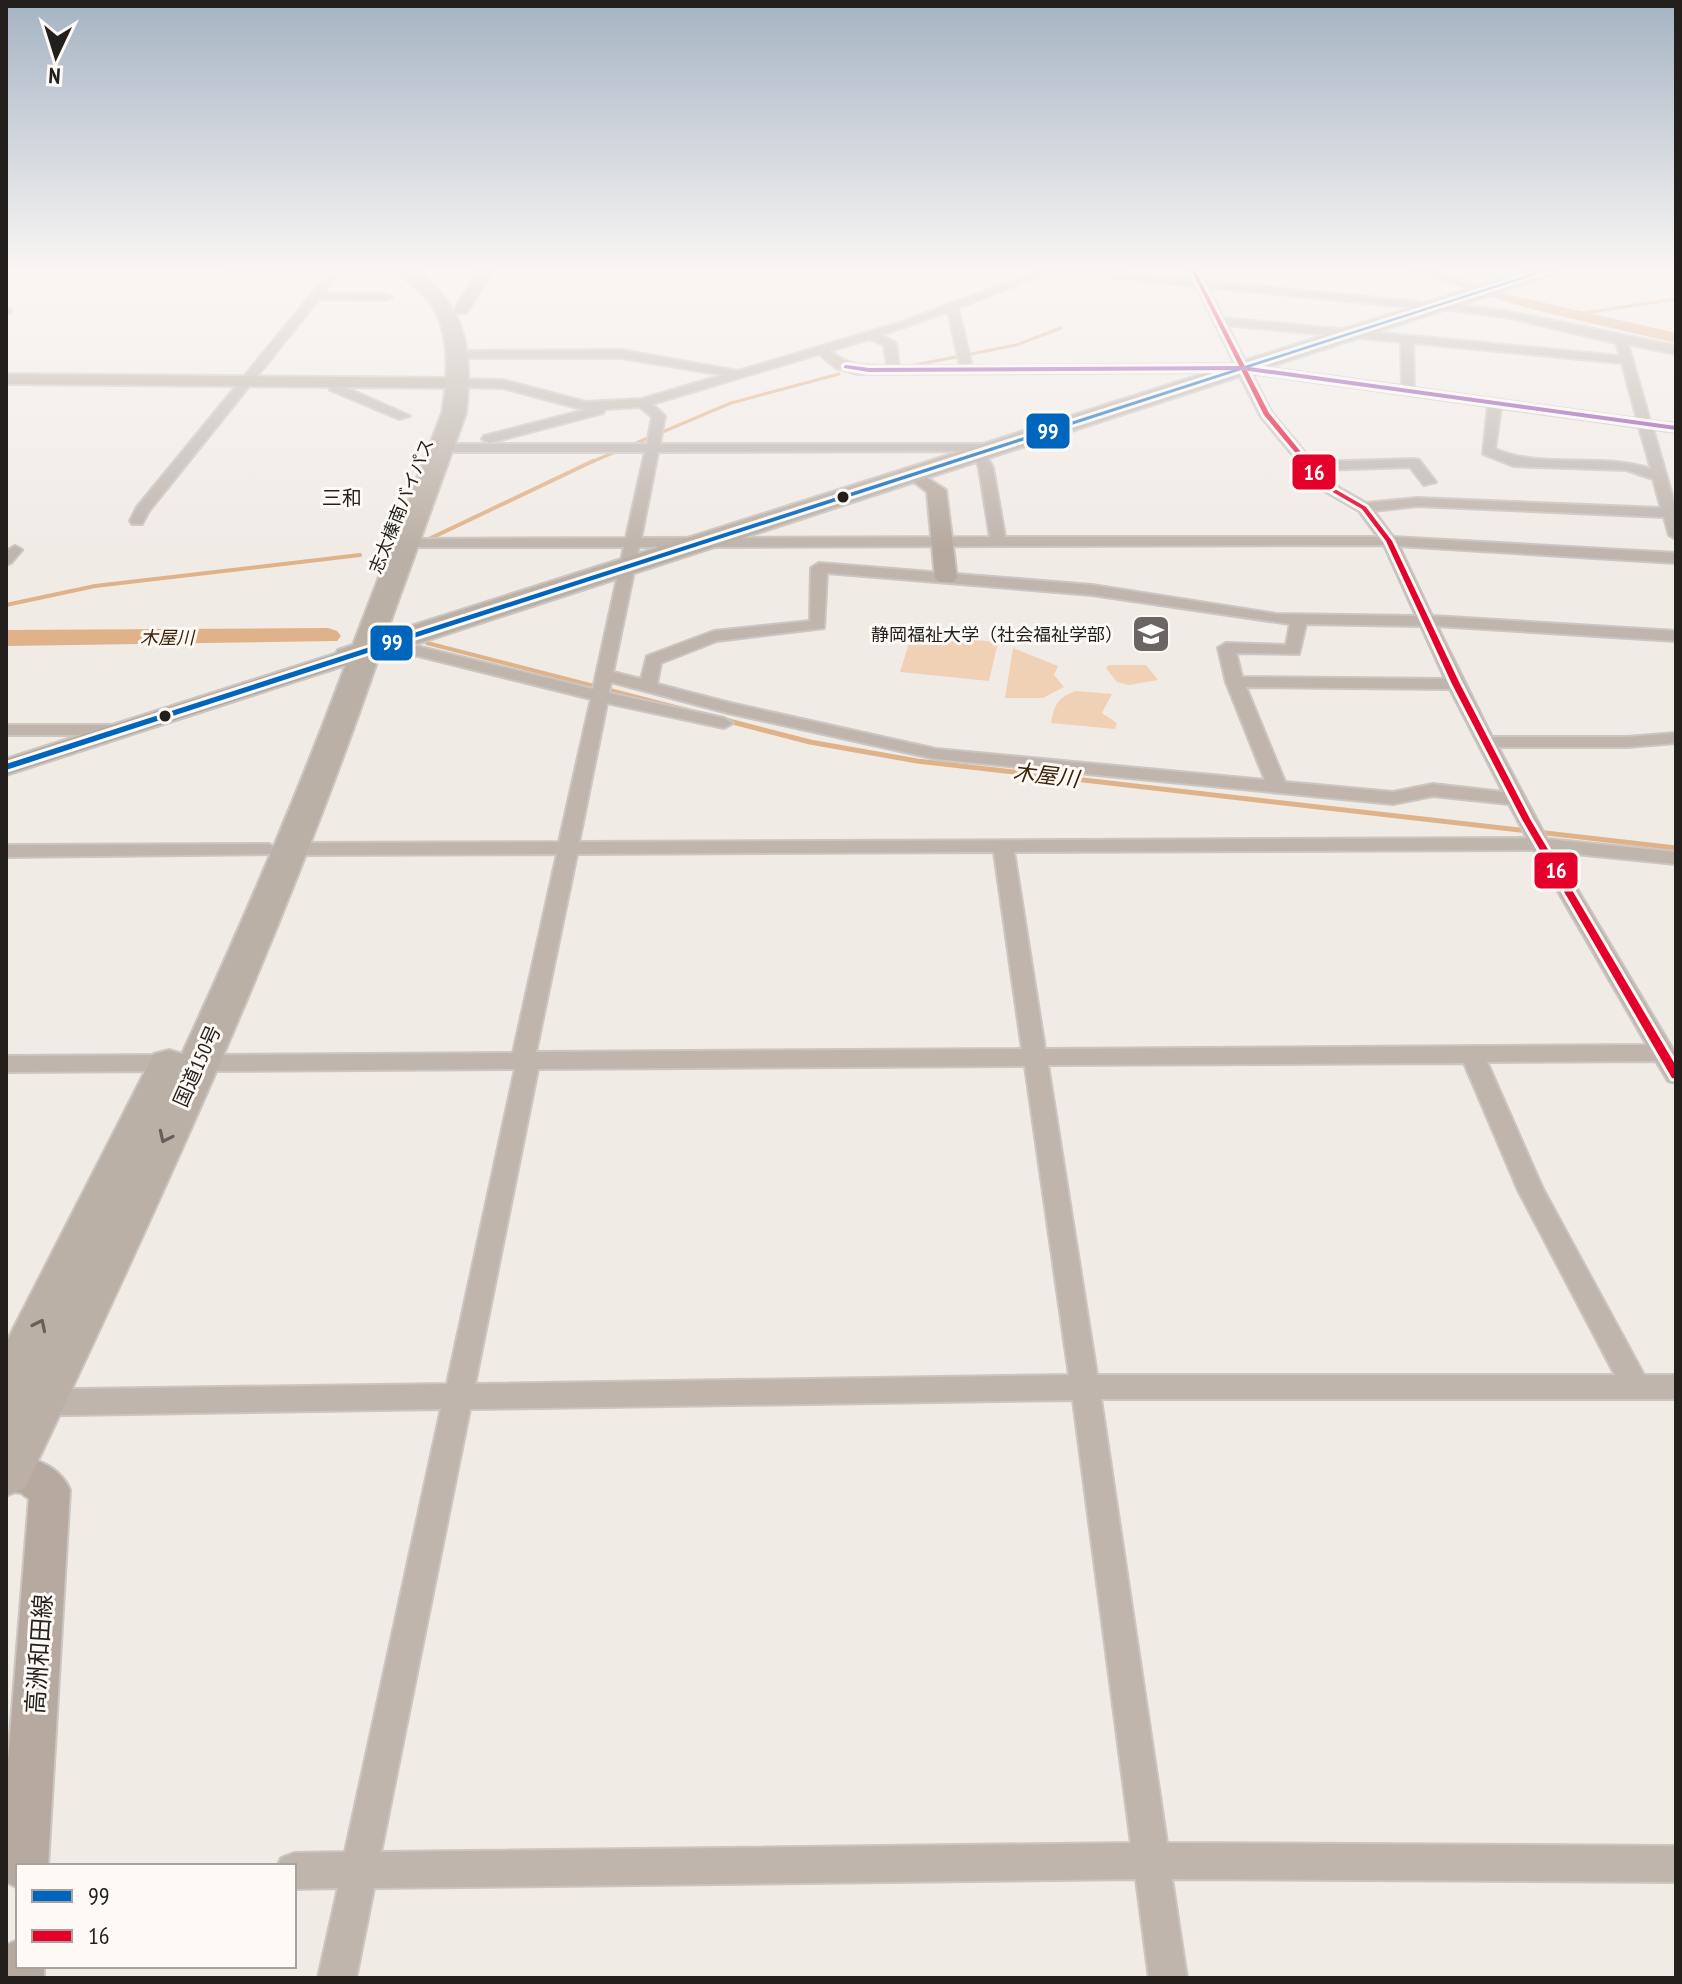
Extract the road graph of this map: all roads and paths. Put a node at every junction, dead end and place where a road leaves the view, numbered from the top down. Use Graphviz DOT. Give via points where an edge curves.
graph roads {
  1 [pos="263,363"];
  2 [pos="444,363"];
  3 [pos="454,363"];
  4 [pos="671,363"];
  5 [pos="775,363"];
  6 [pos="840,363"];
  7 [pos="892,363"];
  8 [pos="965,363"];
  9 [pos="1239,363"];
  10 [pos="1259,363"];
  11 [pos="1407,363"];
  12 [pos="1629,363"];
  13 [pos="1242,368"];
  14 [pos="893,370"];
  15 [pos="967,370"];
  16 [pos="738,374"];
  17 [pos="6,379"];
  18 [pos="248,381"];
  19 [pos="334,382"];
  20 [pos="450,383"];
  21 [pos="1408,391"];
  22 [pos="643,403"];
  23 [pos="1495,403"];
  24 [pos="603,407"];
  25 [pos="404,416"];
  26 [pos="1647,424"];
  27 [pos="1676,428"];
  28 [pos="655,436"];
  29 [pos="447,448"];
  30 [pos="983,452"];
  31 [pos="1310,466"];
  32 [pos="912,474"];
  33 [pos="1665,480"];
  34 [pos="1429,482"];
  35 [pos="1364,508"];
  36 [pos="1670,513"];
  37 [pos="137,521"];
  38 [pos="1676,535"];
  39 [pos="707,541"];
  40 [pos="998,541"];
  41 [pos="1389,541"];
  42 [pos="944,542"];
  43 [pos="406,543"];
  44 [pos="6,552"];
  45 [pos="630,554"];
  46 [pos="1676,558"];
  47 [pos="6,560"];
  48 [pos="946,578"];
  49 [pos="1299,620"];
  50 [pos="1429,621"];
  51 [pos="1676,636"];
  52 [pos="365,651"];
  53 [pos="605,675"];
  54 [pos="1235,682"];
  55 [pos="1456,684"];
  56 [pos="648,686"];
  57 [pos="600,696"];
  58 [pos="724,723"];
  59 [pos="6,730"];
  60 [pos="120,730"];
  61 [pos="1676,738"];
  62 [pos="1486,742"];
  63 [pos="6,767"];
  64 [pos="1277,786"];
  65 [pos="1516,799"];
  66 [pos="1540,844"];
  67 [pos="1003,846"];
  68 [pos="567,848"];
  69 [pos="280,850"];
  70 [pos="6,851"];
  71 [pos="1676,858"];
  72 [pos="1664,1053"];
  73 [pos="1472,1054"];
  74 [pos="1036,1059"];
  75 [pos="525,1061"];
  76 [pos="185,1063"];
  77 [pos="6,1064"];
  78 [pos="1676,1075"];
  79 [pos="1635,1386"];
  80 [pos="1085,1387"];
  81 [pos="1676,1387"];
  82 [pos="457,1398"];
  83 [pos="17,1401"];
  84 [pos="6,1472"];
  85 [pos="1151,1861"];
  86 [pos="24,1864"];
  87 [pos="1676,1864"];
  88 [pos="360,1870"];
  89 [pos="296,1871"];
  90 [pos="337,1978"];
  91 [pos="1168,1978"];
  1 -- 18 [label="street"];
  2 -- 20 [label="highway, 志太榛南バイパス"];
  3 -- 20 [label="highway, 志太榛南バイパス"];
  4 -- 16 [label="street"];
  5 -- 16 [label="street"];
  6 -- 14 [label="street" via="849,369"];
  7 -- 14 [label="street"];
  8 -- 15 [label="street"];
  9 -- 13 [label="street"];
  10 -- 13 [label="highway"];
  11 -- 21 [label="street"];
  12 -- 26 [label="street"];
  13 -- 15 [label="street"];
  13 -- 21 [label="street"];
  13 -- 30 [label="highway"];
  13 -- 31 [label="street" via="1266,414"];
  14 -- 15 [label="street"];
  16 -- 22 [label="street"];
  17 -- 18 [label="main road"];
  18 -- 19 [label="main road"];
  18 -- 37 [label="street"];
  19 -- 20 [label="main road"];
  19 -- 25 [label="street" via="334,387"];
  20 -- 24 [label="street" via="503,384"];
  20 -- 29 [label="highway, 志太榛南バイパス" via="454,413"];
  20 -- 52 [label="highway, 志太榛南バイパス" via="426,443"];
  21 -- 23 [label="street"];
  22 -- 24 [label="street"];
  22 -- 28 [label="street" via="659,416"];
  23 -- 26 [label="street"];
  23 -- 33 [label="street" via="1488,451 1495,457 1628,466"];
  24 -- 29 [label="street"];
  26 -- 27 [label="street"];
  26 -- 33 [label="street"];
  28 -- 29 [label="street" via="618,447"];
  28 -- 30 [label="street" via="980,447"];
  28 -- 45 [label="street"];
  29 -- 43 [label="highway, 志太榛南バイパス"];
  30 -- 32 [label="highway"];
  30 -- 40 [label="street"];
  31 -- 34 [label="street" via="1414,463"];
  31 -- 35 [label="street" via="1326,486"];
  32 -- 39 [label="highway"];
  32 -- 42 [label="main road" via="936,490"];
  33 -- 36 [label="street"];
  35 -- 36 [label="street" via="1417,502"];
  35 -- 41 [label="street"];
  36 -- 38 [label="street"];
  39 -- 42 [label="street"];
  39 -- 45 [label="highway"];
  40 -- 41 [label="street"];
  40 -- 42 [label="street"];
  41 -- 46 [label="street"];
  41 -- 50 [label="street"];
  42 -- 48 [label="main road"];
  43 -- 45 [label="street"];
  43 -- 52 [label="highway, 志太榛南バイパス"];
  44 -- 47 [label="street" via="15,550"];
  45 -- 52 [label="highway"];
  45 -- 53 [label="street"];
  48 -- 49 [label="street" via="1092,590"];
  48 -- 56 [label="street" via="819,568 818,625 714,636 653,660"];
  49 -- 50 [label="street"];
  49 -- 54 [label="street" via="1293,650 1226,648"];
  50 -- 51 [label="street"];
  50 -- 55 [label="street"];
  52 -- 57 [label="street"];
  52 -- 60 [label="main road"];
  52 -- 69 [label="highway, 国道150号"];
  53 -- 56 [label="street"];
  53 -- 57 [label="street"];
  54 -- 55 [label="street"];
  54 -- 64 [label="street"];
  55 -- 62 [label="street"];
  56 -- 64 [label="street" via="936,754"];
  57 -- 58 [label="street"];
  57 -- 68 [label="street"];
  59 -- 60 [label="street"];
  60 -- 63 [label="main road"];
  61 -- 62 [label="street"];
  62 -- 65 [label="street"];
  64 -- 65 [label="street" via="1393,798 1433,790"];
  65 -- 66 [label="street"];
  66 -- 67 [label="street"];
  66 -- 71 [label="street"];
  66 -- 72 [label="street"];
  67 -- 68 [label="street"];
  67 -- 74 [label="street"];
  68 -- 69 [label="street"];
  68 -- 75 [label="street"];
  69 -- 70 [label="street"];
  69 -- 76 [label="highway, 国道150号"];
  72 -- 73 [label="street"];
  72 -- 78 [label="street"];
  73 -- 74 [label="street"];
  73 -- 79 [label="street" via="1531,1190"];
  74 -- 75 [label="street"];
  74 -- 80 [label="street"];
  75 -- 76 [label="street"];
  75 -- 82 [label="street"];
  76 -- 77 [label="street"];
  76 -- 83 [label="highway, 国道150号"];
  79 -- 80 [label="street"];
  79 -- 81 [label="street"];
  80 -- 82 [label="street"];
  80 -- 85 [label="street"];
  82 -- 83 [label="street"];
  82 -- 88 [label="street"];
  83 -- 84 [label="highway, 国道150号"];
  84 -- 86 [label="main road, 高洲和田線" via="30,1476 50,1490"];
  85 -- 87 [label="street"];
  85 -- 88 [label="street"];
  85 -- 91 [label="street"];
  88 -- 89 [label="street"];
  88 -- 90 [label="street"];
}
